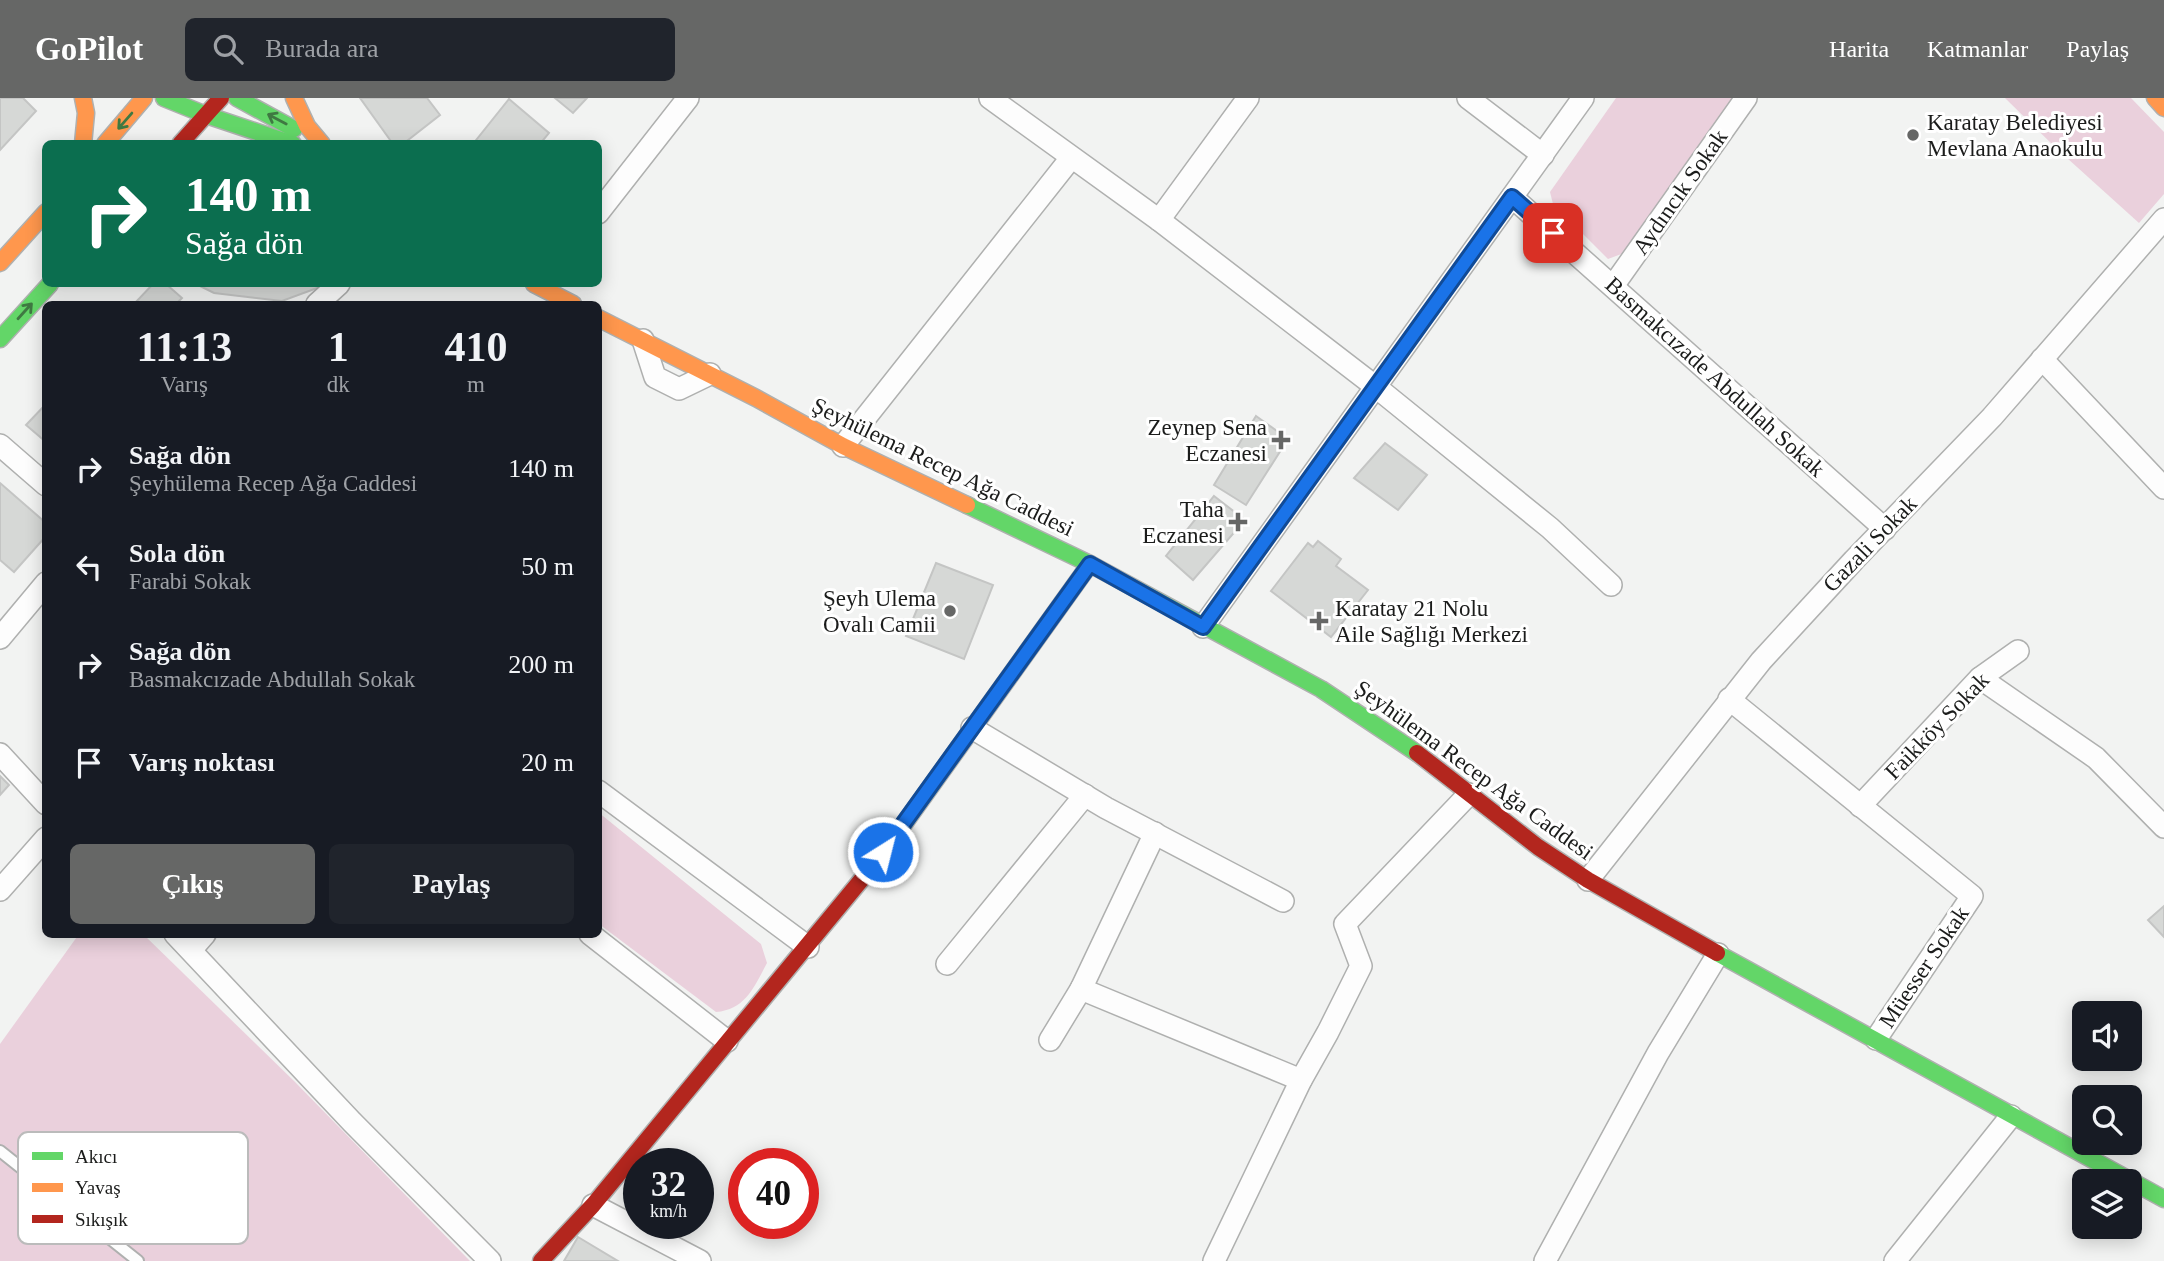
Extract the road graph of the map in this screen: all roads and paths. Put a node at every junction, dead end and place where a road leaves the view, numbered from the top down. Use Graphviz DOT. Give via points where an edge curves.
graph roads {
  1 [pos="83,98"];
  2 [pos="144,98"];
  3 [pos="164,98"];
  4 [pos="237,98"];
  5 [pos="294,98"];
  6 [pos="688,98"];
  7 [pos="990,98"];
  8 [pos="1248,98"];
  9 [pos="1468,98"];
  10 [pos="1583,98"];
  11 [pos="1746,98"];
  12 [pos="2155,98"];
  13 [pos="186,103"];
  14 [pos="212,104"];
  15 [pos="2164,108"];
  16 [pos="174,138"];
  17 [pos="83,140"];
  18 [pos="108,140"];
  19 [pos="282,140"];
  20 [pos="309,140"];
  21 [pos="319,140"];
  22 [pos="1543,155"];
  23 [pos="1071,158"];
  24 [pos="1512,197"];
  25 [pos="602,208"];
  26 [pos="42,216"];
  27 [pos="2164,219"];
  28 [pos="1159,220"];
  29 [pos="0,263"];
  30 [pos="1613,286"];
  31 [pos="47,287"];
  32 [pos="336,287"];
  33 [pos="543,287"];
  34 [pos="320,301"];
  35 [pos="568,301"];
  36 [pos="602,320"];
  37 [pos="0,339"];
  38 [pos="643,340"];
  39 [pos="2042,359"];
  40 [pos="710,374"];
  41 [pos="1376,387"];
  42 [pos="0,445"];
  43 [pos="843,446"];
  44 [pos="42,482"];
  45 [pos="2164,488"];
  46 [pos="1885,528"];
  47 [pos="1090,564"];
  48 [pos="1611,585"];
  49 [pos="42,588"];
  50 [pos="1203,627"];
  51 [pos="0,638"];
  52 [pos="2018,651"];
  53 [pos="1980,678"];
  54 [pos="1729,699"];
  55 [pos="972,728"];
  56 [pos="0,754"];
  57 [pos="602,794"];
  58 [pos="1469,794"];
  59 [pos="1085,795"];
  60 [pos="42,800"];
  61 [pos="1860,806"];
  62 [pos="2164,827"];
  63 [pos="1155,833"];
  64 [pos="42,843"];
  65 [pos="1588,880"];
  66 [pos="0,890"];
  67 [pos="1283,901"];
  68 [pos="595,938"];
  69 [pos="198,942"];
  70 [pos="808,947"];
  71 [pos="1718,954"];
  72 [pos="947,964"];
  73 [pos="1081,989"];
  74 [pos="1876,1039"];
  75 [pos="1050,1040"];
  76 [pos="727,1041"];
  77 [pos="1301,1080"];
  78 [pos="2011,1116"];
  79 [pos="0,1151"];
  80 [pos="18,1165"];
  81 [pos="2164,1199"];
  82 [pos="593,1205"];
  83 [pos="117,1244"];
  84 [pos="138,1261"];
  85 [pos="490,1261"];
  86 [pos="541,1261"];
  87 [pos="700,1261"];
  88 [pos="1214,1261"];
  89 [pos="1545,1261"];
  90 [pos="1895,1261"];
  1 -- 17 [label="street"];
  2 -- 18 [label="street, one-way"];
  3 -- 13 [label="street"];
  20 -- 4 [label="street, one-way"];
  5 -- 21 [label="street"];
  6 -- 25 [label="street"];
  7 -- 23 [label="street"];
  8 -- 28 [label="street"];
  9 -- 22 [label="street"];
  10 -- 22 [label="street"];
  11 -- 30 [label="street, Aydıncık Sokak"];
  12 -- 15 [label="street"];
  13 -- 14 [label="street"];
  13 -- 16 [label="street"];
  14 -- 16 [label="street"];
  14 -- 19 [label="street" via="234,123"];
  22 -- 24 [label="street"];
  23 -- 28 [label="street"];
  23 -- 43 [label="street"];
  24 -- 30 [label="street, Basmakcızade Abdullah Sokak"];
  24 -- 41 [label="street"];
  26 -- 29 [label="street"];
  27 -- 39 [label="street, Gazali Sokak"];
  28 -- 41 [label="street"];
  30 -- 46 [label="street, Basmakcızade Abdullah Sokak"];
  37 -- 31 [label="street, one-way"];
  32 -- 34 [label="street"];
  33 -- 35 [label="street"];
  36 -- 38 [label="street"];
  38 -- 40 [label="street" via="655,377 679,389"];
  39 -- 45 [label="street"];
  39 -- 46 [label="street, Gazali Sokak"];
  40 -- 43 [label="street, Şeyhülema Recep Ağa Caddesi"];
  41 -- 48 [label="street" via="1550,528"];
  41 -- 50 [label="street"];
  42 -- 44 [label="street"];
  43 -- 47 [label="street, Şeyhülema Recep Ağa Caddesi"];
  46 -- 54 [label="street, Gazali Sokak"];
  47 -- 50 [label="street, Şeyhülema Recep Ağa Caddesi"];
  47 -- 55 [label="street"];
  49 -- 51 [label="street"];
  50 -- 58 [label="street, Şeyhülema Recep Ağa Caddesi" via="1364,716"];
  52 -- 53 [label="street, Faikköy Sokak"];
  53 -- 61 [label="street, Faikköy Sokak"];
  53 -- 62 [label="street" via="2096,758"];
  54 -- 61 [label="street"];
  54 -- 65 [label="street, Gazali Sokak"];
  55 -- 59 [label="street"];
  55 -- 70 [label="street"];
  56 -- 60 [label="street"];
  57 -- 70 [label="street"];
  58 -- 65 [label="street, Şeyhülema Recep Ağa Caddesi"];
  58 -- 77 [label="street" via="1345,924 1361,966"];
  59 -- 63 [label="street"];
  59 -- 72 [label="street"];
  61 -- 74 [label="street, Müesser Sokak" via="1972,896"];
  63 -- 67 [label="street"];
  63 -- 73 [label="street"];
  64 -- 66 [label="street"];
  65 -- 71 [label="street, Şeyhülema Recep Ağa Caddesi"];
  68 -- 76 [label="street"];
  69 -- 85 [label="street" via="352,1122"];
  70 -- 76 [label="street"];
  71 -- 74 [label="street, Şeyhülema Recep Ağa Caddesi"];
  71 -- 89 [label="street" via="1658,1053"];
  73 -- 75 [label="street"];
  73 -- 77 [label="street"];
  74 -- 78 [label="street, Şeyhülema Recep Ağa Caddesi"];
  76 -- 82 [label="street"];
  77 -- 88 [label="street"];
  78 -- 81 [label="street, Şeyhülema Recep Ağa Caddesi"];
  78 -- 90 [label="street"];
  79 -- 80 [label="lane"];
  82 -- 86 [label="street"];
  82 -- 87 [label="street"];
  83 -- 84 [label="lane"];
}
